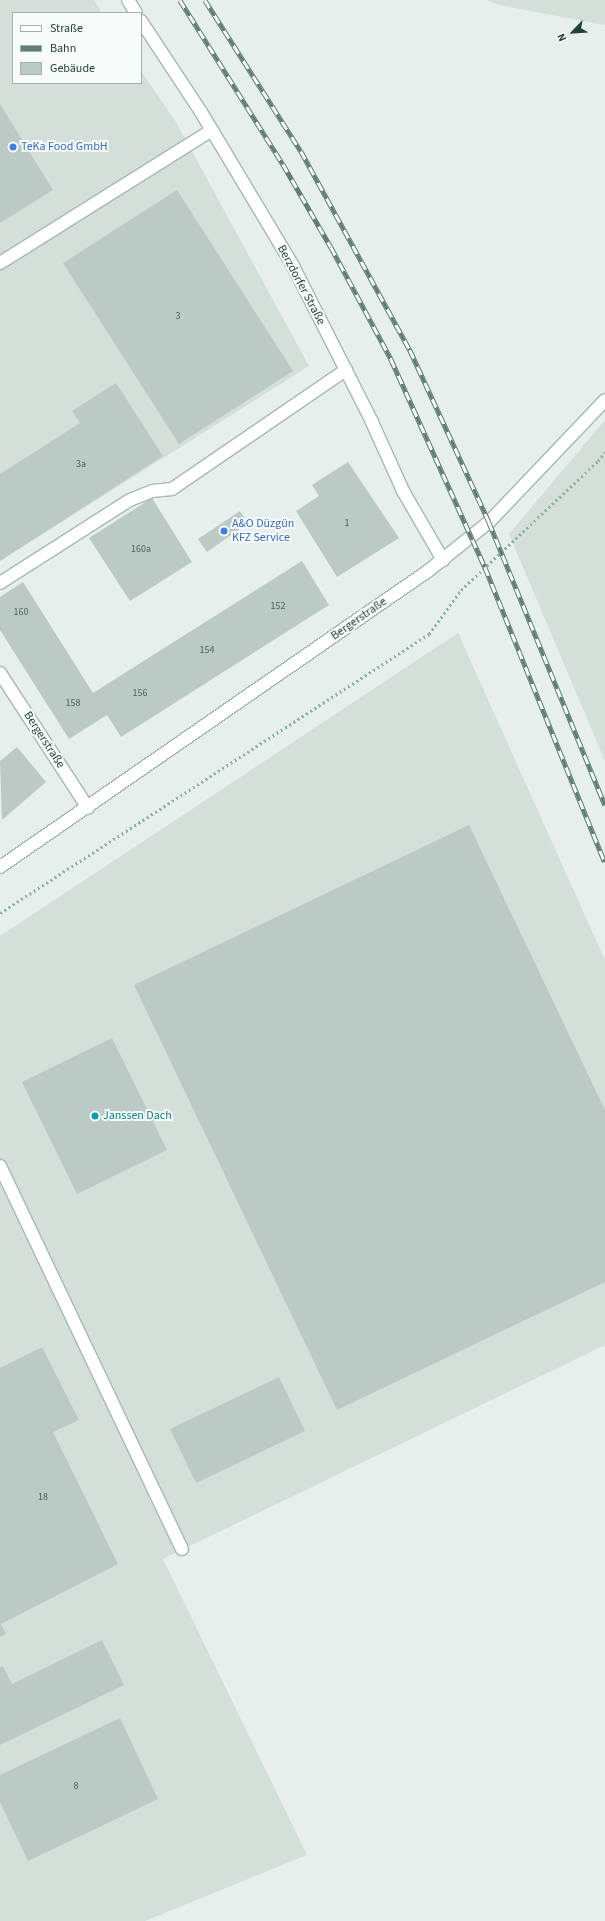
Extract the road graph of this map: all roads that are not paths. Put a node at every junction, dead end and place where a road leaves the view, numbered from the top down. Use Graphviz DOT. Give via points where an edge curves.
graph roads {
  1 [pos="128,0"];
  2 [pos="135,12"];
  3 [pos="142,22"];
  4 [pos="212,130"];
  5 [pos="0,263"];
  6 [pos="346,370"];
  7 [pos="605,400"];
  8 [pos="442,560"];
  9 [pos="0,584"];
  10 [pos="0,673"];
  11 [pos="88,808"];
  12 [pos="0,867"];
  13 [pos="0,1166"];
  14 [pos="182,1549"];
  1 -- 2 [label="street"];
  3 -- 4 [label="street, Berzdorfer Straße"];
  4 -- 5 [label="street"];
  4 -- 6 [label="street, Berzdorfer Straße" via="292,266"];
  6 -- 8 [label="street, Berzdorfer Straße" via="403,491"];
  6 -- 9 [label="street" via="172,489 152,491 130,500"];
  7 -- 8 [label="street, Bergerstraße" via="489,522"];
  8 -- 11 [label="street, Bergerstraße"];
  10 -- 11 [label="street, Bergerstraße"];
  11 -- 12 [label="street, Bergerstraße"];
  13 -- 14 [label="street"];
}
